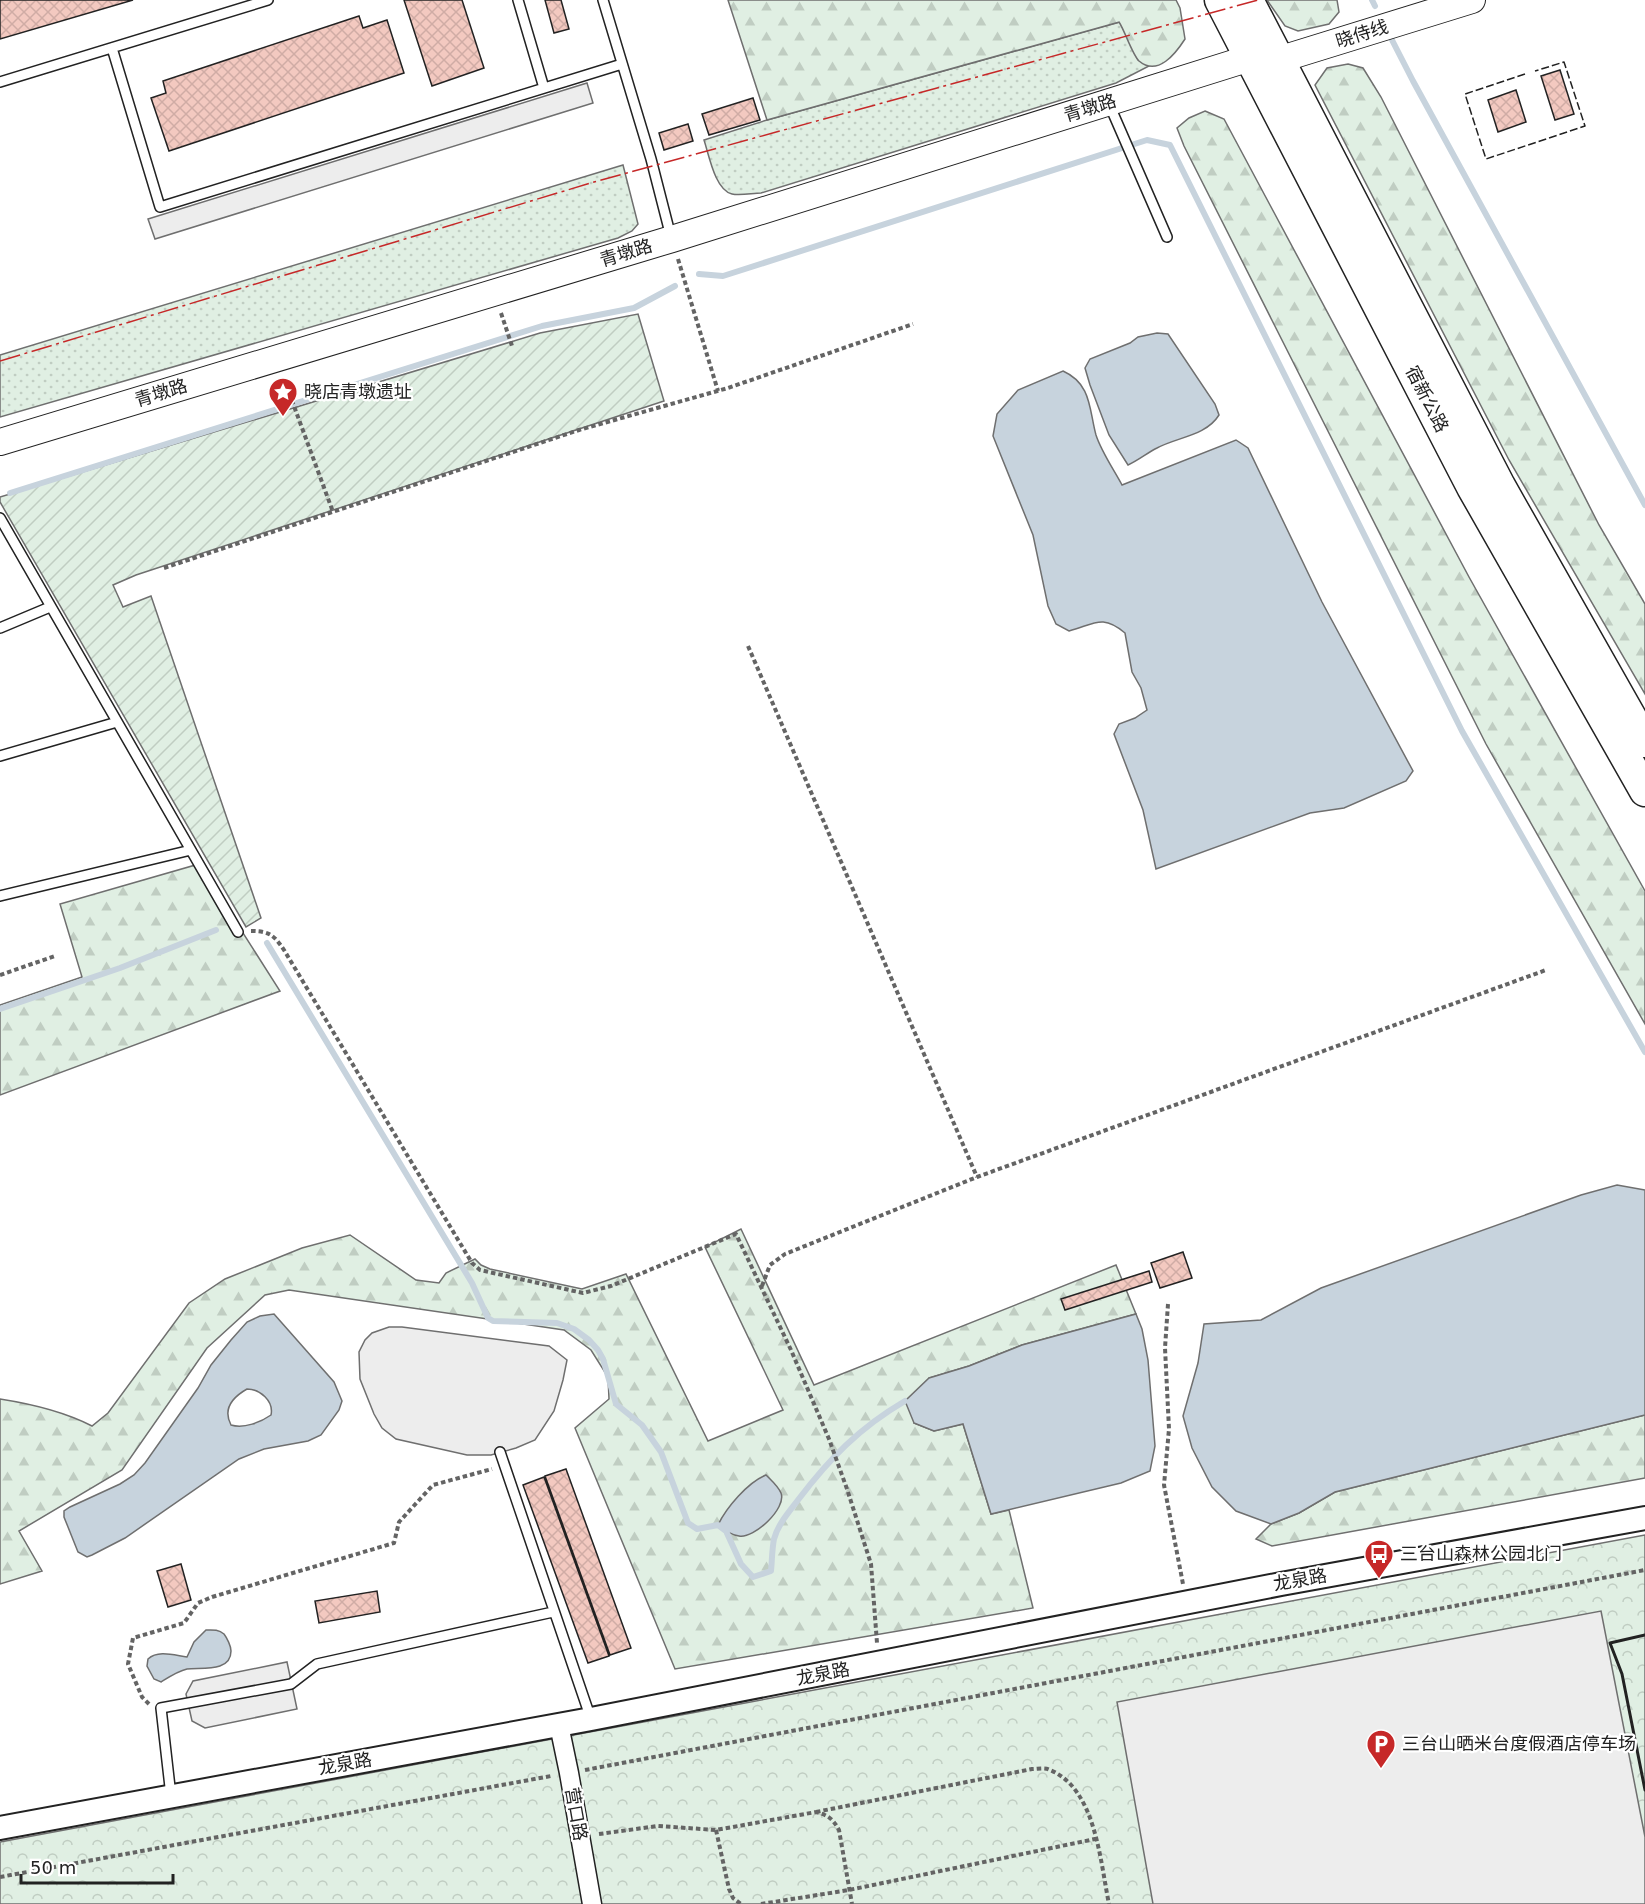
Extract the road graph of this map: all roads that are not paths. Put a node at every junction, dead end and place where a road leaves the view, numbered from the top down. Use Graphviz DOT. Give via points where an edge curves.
graph roads {
  1 [pos="268,0"];
  2 [pos="518,0"];
  3 [pos="603,0"];
  4 [pos="1220,0"];
  5 [pos="1248,0"];
  6 [pos="1472,0"];
  7 [pos="112,48"];
  8 [pos="1264,59"];
  9 [pos="622,64"];
  10 [pos="0,82"];
  11 [pos="544,88"];
  12 [pos="1108,102"];
  13 [pos="1167,237"];
  14 [pos="672,239"];
  15 [pos="0,442"];
  16 [pos="0,518"];
  17 [pos="51,607"];
  18 [pos="0,627"];
  19 [pos="117,722"];
  20 [pos="1645,742"];
  21 [pos="0,756"];
  22 [pos="1645,791"];
  23 [pos="191,850"];
  24 [pos="0,896"];
  25 [pos="238,932"];
  26 [pos="500,1452"];
  27 [pos="1645,1518"];
  28 [pos="553,1612"];
  29 [pos="591,1719"];
  30 [pos="559,1725"];
  31 [pos="171,1796"];
  32 [pos="0,1827"];
  33 [pos="592,1904"];
  1 -- 7 [label="lane"];
  2 -- 11 [label="lane"];
  3 -- 9 [label="lane"];
  4 -- 8 [label="highway, 宿新公路"];
  5 -- 8 [label="highway, 宿新公路"];
  6 -- 8 [label="main road, 晓侍线"];
  7 -- 10 [label="lane"];
  7 -- 11 [label="lane" via="160,207"];
  8 -- 12 [label="main road, 青墩路"];
  8 -- 20 [label="highway, 宿新公路"];
  8 -- 22 [label="highway, 宿新公路" via="1472,487"];
  9 -- 11 [label="lane"];
  9 -- 14 [label="lane"];
  12 -- 13 [label="lane"];
  12 -- 14 [label="main road, 青墩路"];
  14 -- 15 [label="main road, 青墩路"];
  16 -- 17 [label="lane"];
  17 -- 18 [label="lane"];
  17 -- 19 [label="lane"];
  19 -- 21 [label="lane"];
  19 -- 23 [label="lane"];
  23 -- 24 [label="lane"];
  23 -- 25 [label="lane"];
  26 -- 29 [label="lane"];
  27 -- 29 [label="street, 龙泉路" via="1186,1602"];
  28 -- 31 [label="lane" via="317,1664 291,1684 161,1708"];
  29 -- 30 [label="street, 龙泉路"];
  30 -- 31 [label="street, 龙泉路"];
  30 -- 33 [label="street, 营口路"];
  31 -- 32 [label="street, 龙泉路"];
}
